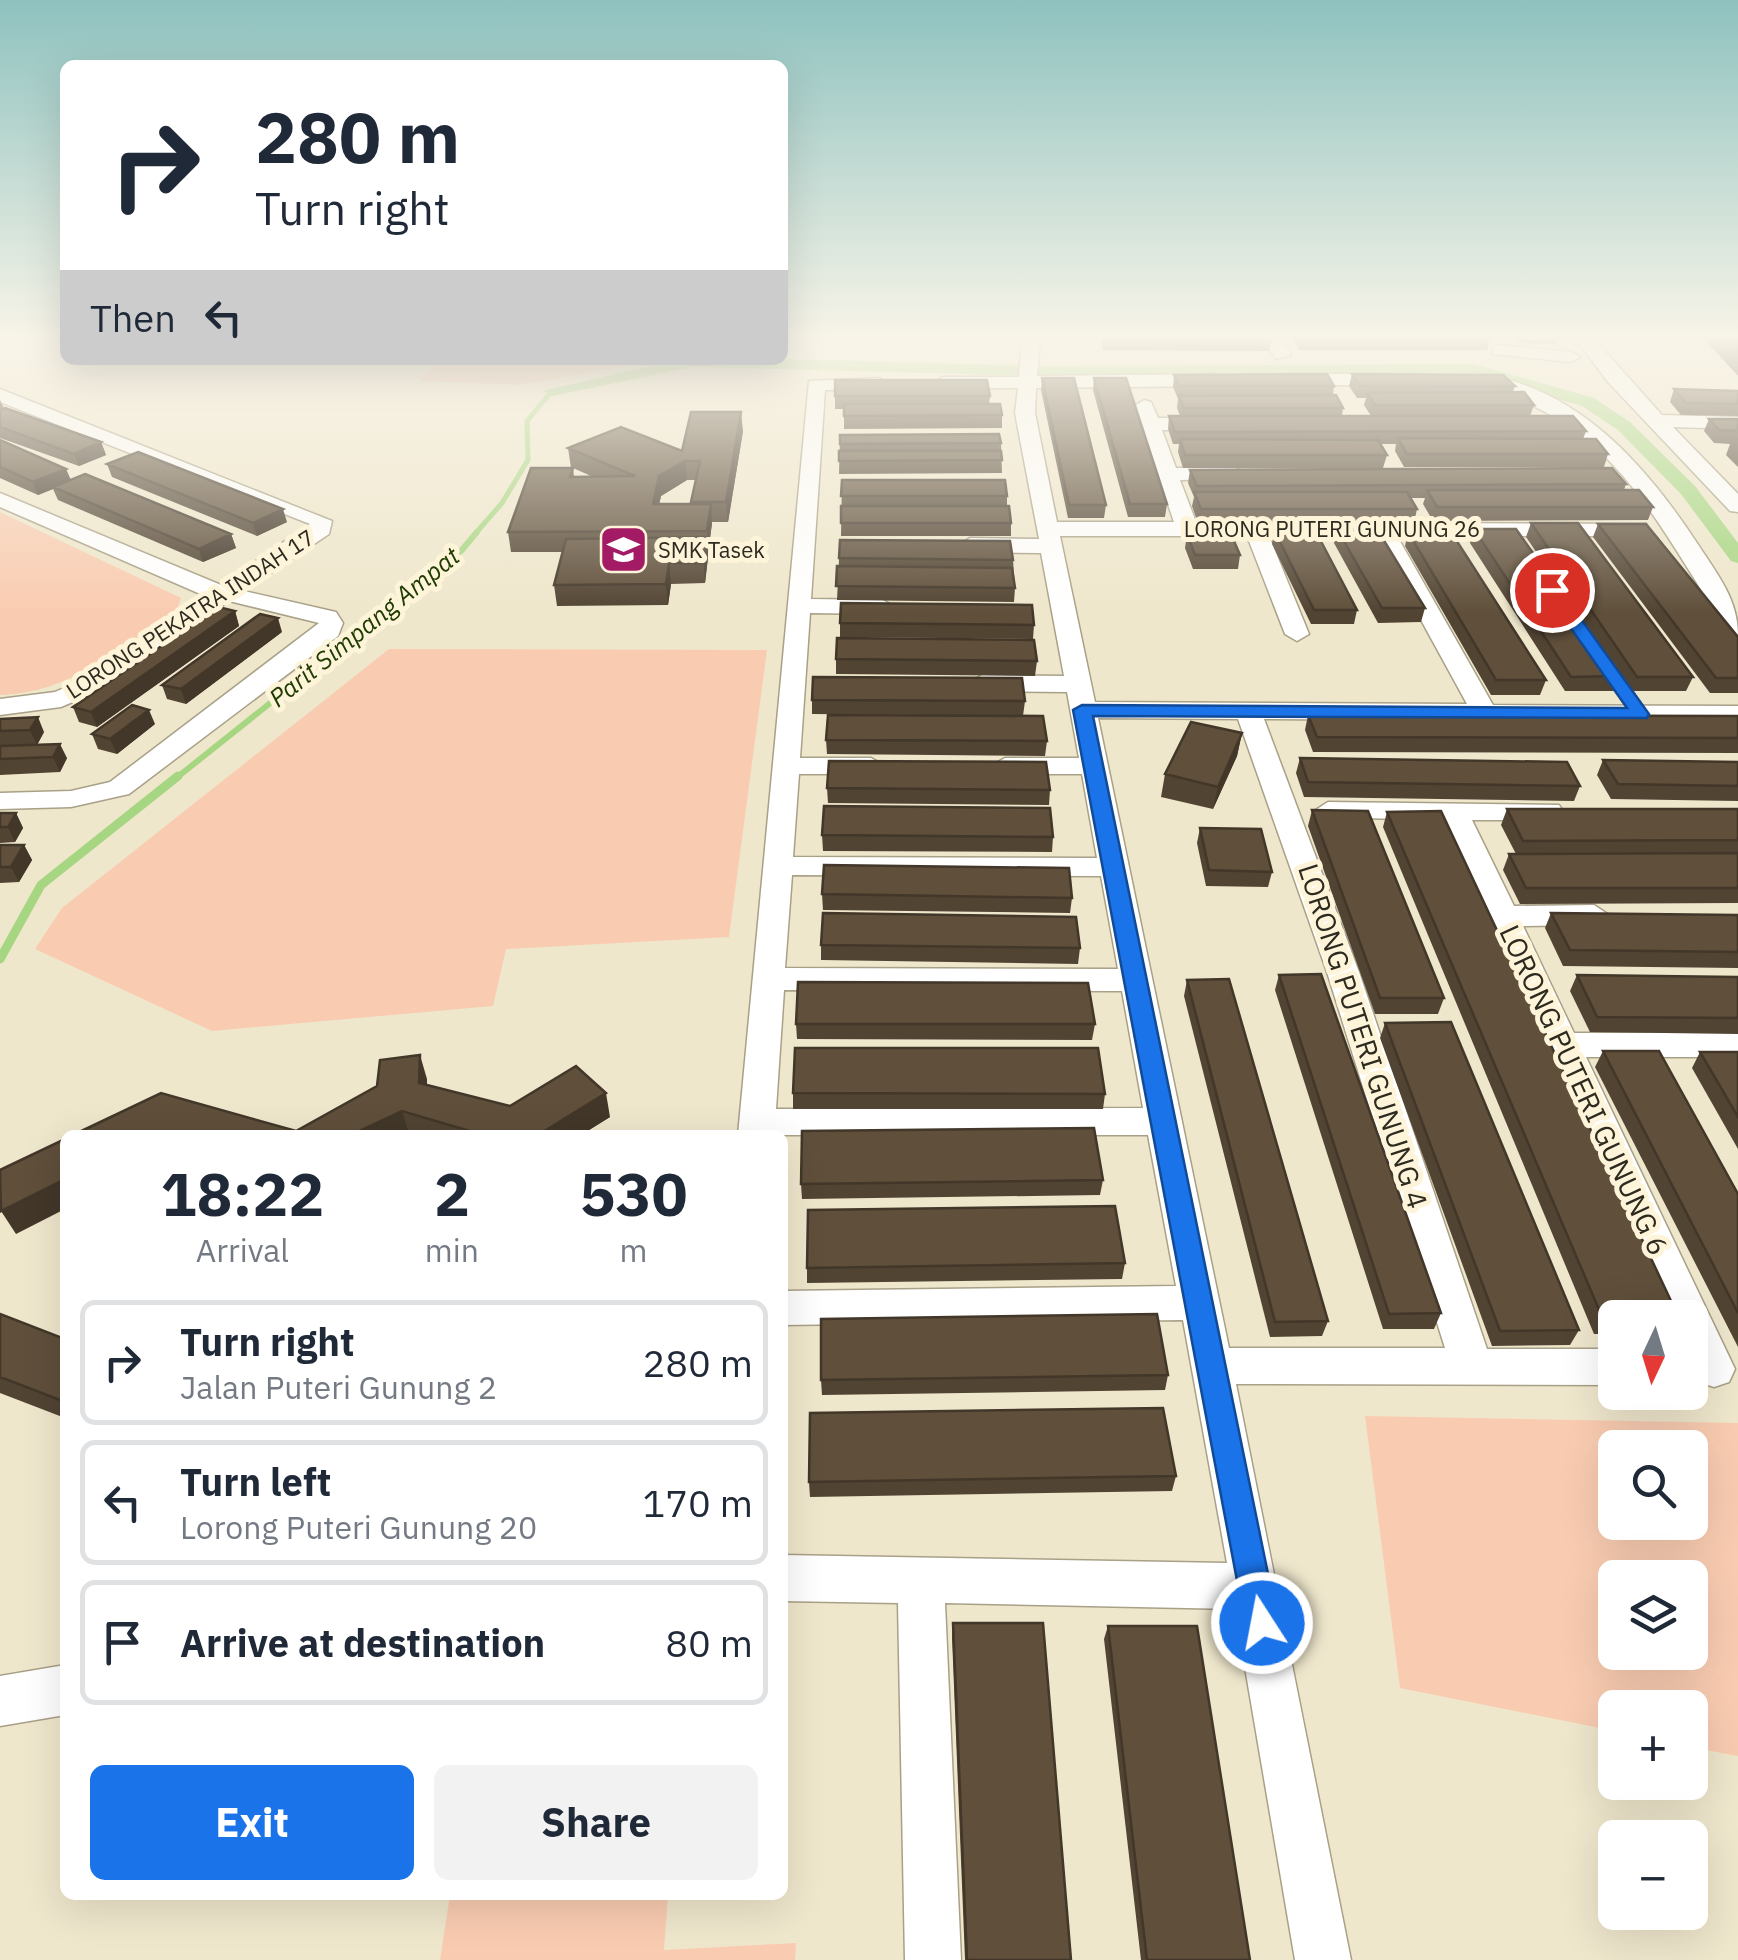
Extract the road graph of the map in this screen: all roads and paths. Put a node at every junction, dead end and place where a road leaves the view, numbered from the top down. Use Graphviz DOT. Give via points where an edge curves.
graph roads {
  1 [pos="89,430"];
  2 [pos="821,430"];
  3 [pos="1020,430"];
  4 [pos="1153,430"];
  5 [pos="1590,430"];
  6 [pos="1666,430"];
  7 [pos="1262,473"];
  8 [pos="1168,474"];
  9 [pos="1712,474"];
  10 [pos="1738,476"];
  11 [pos="0,499"];
  12 [pos="1738,506"];
  13 [pos="1187,529"];
  14 [pos="1254,529"];
  15 [pos="1382,529"];
  16 [pos="1508,529"];
  17 [pos="1676,529"];
  18 [pos="1049,537"];
  19 [pos="937,545"];
  20 [pos="1530,560"];
  21 [pos="222,593"];
  22 [pos="798,606"];
  23 [pos="912,607"];
  24 [pos="1738,628"];
  25 [pos="1296,634"];
  26 [pos="962,683"];
  27 [pos="1618,683"];
  28 [pos="1080,697"];
  29 [pos="0,707"];
  30 [pos="1248,711"];
  31 [pos="1485,712"];
  32 [pos="1640,714"];
  33 [pos="1738,714"];
  34 [pos="786,766"];
  35 [pos="898,766"];
  36 [pos="972,766"];
  37 [pos="1094,766"];
  38 [pos="0,802"];
  39 [pos="1580,810"];
  40 [pos="1454,811"];
  41 [pos="1287,812"];
  42 [pos="778,866"];
  43 [pos="1114,867"];
  44 [pos="1620,915"];
  45 [pos="1502,916"];
  46 [pos="769,979"];
  47 [pos="1135,980"];
  48 [pos="1563,1045"];
  49 [pos="1738,1045"];
  50 [pos="1163,1121"];
  51 [pos="756,1129"];
  52 [pos="1198,1303"];
  53 [pos="788,1308"];
  54 [pos="1471,1364"];
  55 [pos="1210,1366"];
  56 [pos="1598,1367"];
  57 [pos="1714,1369"];
  58 [pos="788,1578"];
  59 [pos="921,1580"];
  60 [pos="1255,1586"];
  61 [pos="60,1691"];
  62 [pos="0,1701"];
  63 [pos="932,1960"];
  64 [pos="1323,1960"];
  1 -- 21 [label="street, LORONG PEKATRA INDAH 17" via="321,521 321,528"];
  2 -- 22 [label="street" via="813,542"];
  3 -- 18 [label="street" via="1029,487"];
  4 -- 8 [label="street"];
  5 -- 17 [label="street" via="1645,483"];
  6 -- 9 [label="street"];
  7 -- 8 [label="street"];
  8 -- 13 [label="street"];
  9 -- 10 [label="street"];
  9 -- 12 [label="street"];
  11 -- 21 [label="street"];
  13 -- 14 [label="street, LORONG PUTERI GUNUNG 26"];
  13 -- 18 [label="street, LORONG PUTERI GUNUNG 26"];
  14 -- 15 [label="street, LORONG PUTERI GUNUNG 26"];
  14 -- 25 [label="street"];
  15 -- 16 [label="street, LORONG PUTERI GUNUNG 26"];
  15 -- 31 [label="street"];
  16 -- 17 [label="street, LORONG PUTERI GUNUNG 26"];
  16 -- 20 [label="street"];
  17 -- 24 [label="street"];
  18 -- 19 [label="street, LORONG PUTERI GUNUNG 26"];
  18 -- 28 [label="street" via="1053,607"];
  21 -- 29 [label="street, LORONG PEKATRA INDAH 17" via="82,689 61,699"];
  21 -- 38 [label="street" via="328,617 329,631 119,788"];
  22 -- 23 [label="street"];
  22 -- 34 [label="street" via="802,682"];
  26 -- 28 [label="street"];
  27 -- 32 [label="street"];
  28 -- 30 [label="street"];
  28 -- 37 [label="street"];
  30 -- 31 [label="street"];
  30 -- 41 [label="street, LORONG PUTERI GUNUNG 4"];
  31 -- 32 [label="street"];
  32 -- 33 [label="street"];
  34 -- 35 [label="street"];
  34 -- 42 [label="street"];
  36 -- 37 [label="street"];
  37 -- 43 [label="street"];
  39 -- 40 [label="street"];
  40 -- 41 [label="street"];
  40 -- 45 [label="street, LORONG PUTERI GUNUNG 6"];
  41 -- 54 [label="street, LORONG PUTERI GUNUNG 4"];
  42 -- 43 [label="street"];
  42 -- 46 [label="street"];
  43 -- 47 [label="street"];
  44 -- 45 [label="street"];
  45 -- 48 [label="street, LORONG PUTERI GUNUNG 6"];
  46 -- 47 [label="street"];
  46 -- 51 [label="street"];
  47 -- 50 [label="street"];
  48 -- 49 [label="street"];
  48 -- 57 [label="street, LORONG PUTERI GUNUNG 6"];
  50 -- 51 [label="street"];
  50 -- 52 [label="street"];
  52 -- 53 [label="street"];
  52 -- 55 [label="street"];
  54 -- 55 [label="street"];
  54 -- 56 [label="street"];
  55 -- 60 [label="street"];
  58 -- 59 [label="street"];
  59 -- 60 [label="street"];
  59 -- 63 [label="street"];
  60 -- 64 [label="street"];
  61 -- 62 [label="street"];
}
